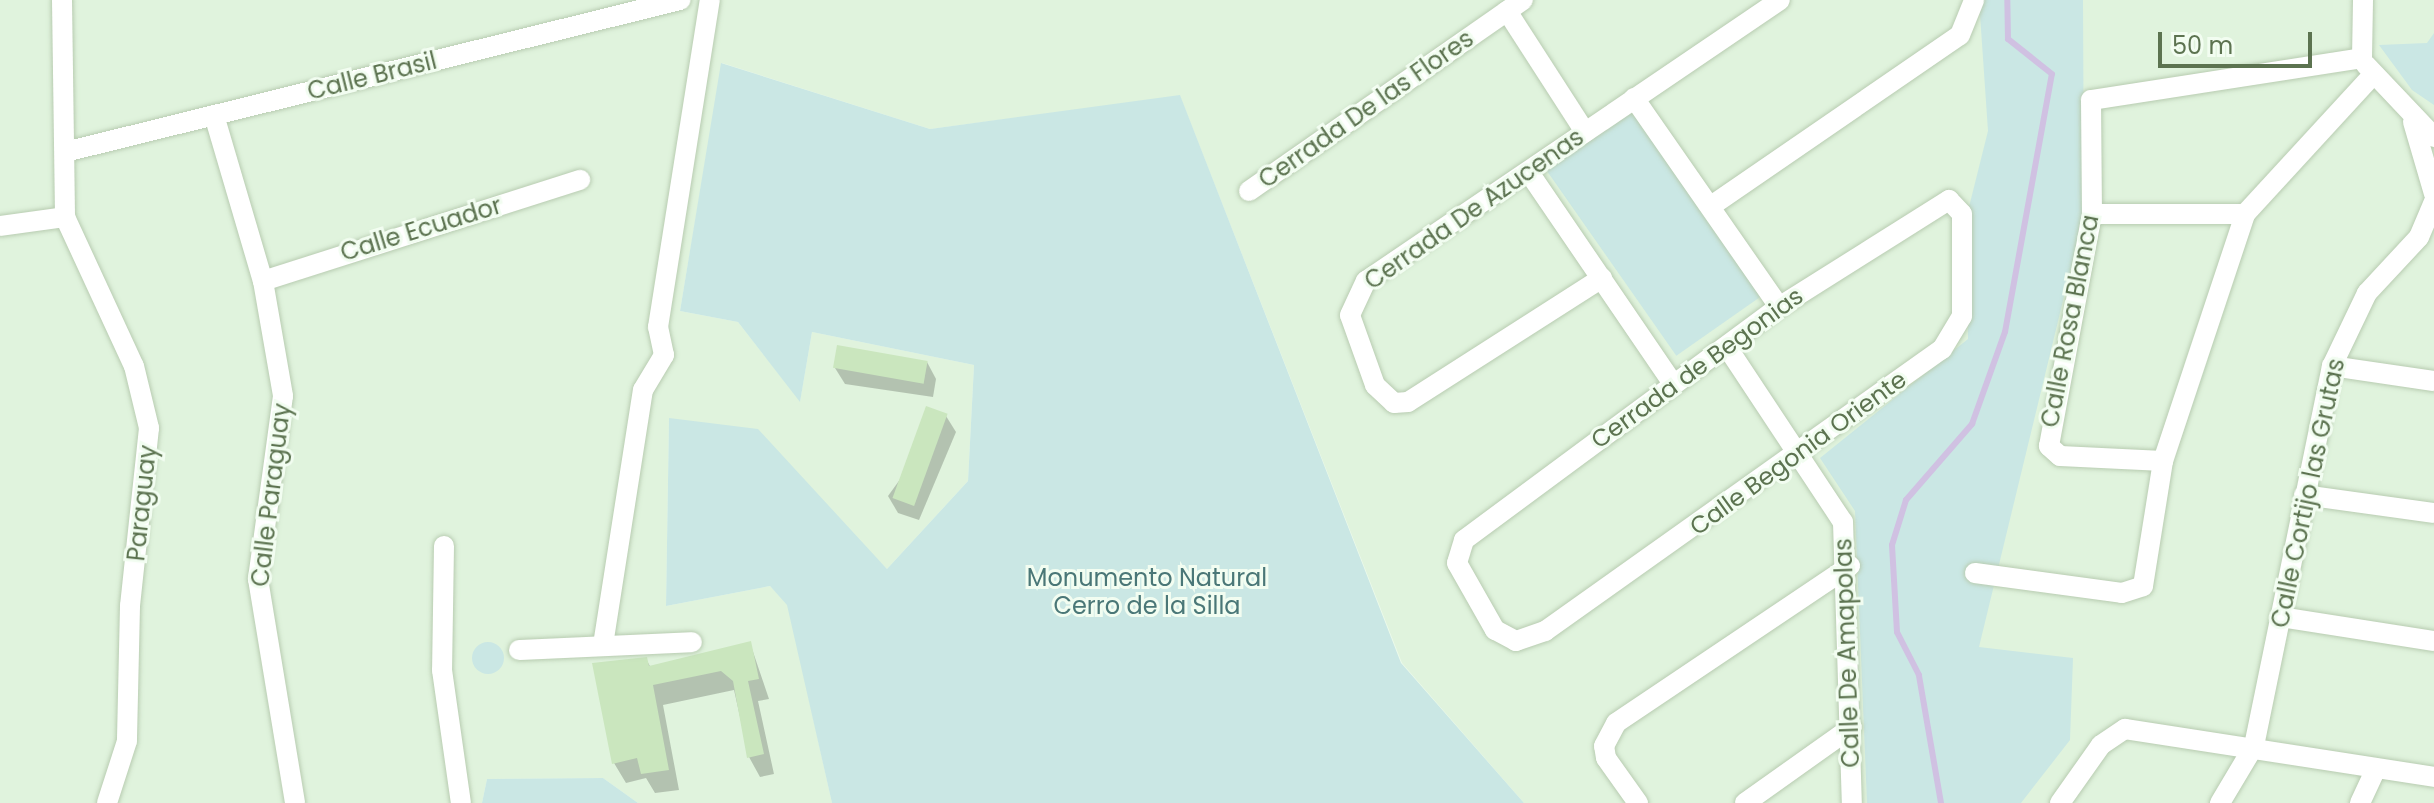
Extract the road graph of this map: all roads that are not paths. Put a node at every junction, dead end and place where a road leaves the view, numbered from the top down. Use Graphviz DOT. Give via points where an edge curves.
graph roads {
  1 [pos="62,0"];
  2 [pos="680,0"];
  3 [pos="710,0"];
  4 [pos="1780,0"];
  5 [pos="1974,0"];
  6 [pos="2363,0"];
  7 [pos="1515,6"];
  8 [pos="2367,67"];
  9 [pos="1634,98"];
  10 [pos="214,115"];
  11 [pos="2413,122"];
  12 [pos="1585,132"];
  13 [pos="2434,137"];
  14 [pos="65,152"];
  15 [pos="1530,174"];
  16 [pos="580,180"];
  17 [pos="1249,191"];
  18 [pos="2434,194"];
  19 [pos="1949,200"];
  20 [pos="2434,202"];
  21 [pos="1714,204"];
  22 [pos="2092,214"];
  23 [pos="2245,214"];
  24 [pos="65,217"];
  25 [pos="0,226"];
  26 [pos="2426,238"];
  27 [pos="1602,278"];
  28 [pos="263,281"];
  29 [pos="1779,307"];
  30 [pos="1727,347"];
  31 [pos="2332,366"];
  32 [pos="2434,381"];
  33 [pos="1673,384"];
  34 [pos="1802,453"];
  35 [pos="2163,461"];
  36 [pos="2304,495"];
  37 [pos="2434,513"];
  38 [pos="444,546"];
  39 [pos="1850,566"];
  40 [pos="1975,573"];
  41 [pos="2280,617"];
  42 [pos="1516,641"];
  43 [pos="2434,641"];
  44 [pos="692,642"];
  45 [pos="603,645"];
  46 [pos="519,650"];
  47 [pos="1852,727"];
  48 [pos="2254,746"];
  49 [pos="2376,768"];
  50 [pos="2434,777"];
  51 [pos="107,803"];
  52 [pos="295,803"];
  53 [pos="461,803"];
  54 [pos="1638,803"];
  55 [pos="1745,803"];
  56 [pos="1852,803"];
  57 [pos="2060,803"];
  58 [pos="2220,803"];
  59 [pos="2360,803"];
  1 -- 14 [label="street"];
  2 -- 10 [label="street, Calle Brasil"];
  3 -- 45 [label="street" via="658,327 664,355 643,390"];
  4 -- 9 [label="street, Cerrada De Azucenas"];
  5 -- 21 [label="street" via="1960,35"];
  6 -- 8 [label="street"];
  7 -- 12 [label="street"];
  7 -- 17 [label="street, Cerrada De las Flores"];
  8 -- 11 [label="street"];
  8 -- 22 [label="street, Calle Rosa Blanca" via="2099,94 2089,105"];
  8 -- 23 [label="street"];
  9 -- 12 [label="street, Cerrada De Azucenas"];
  9 -- 21 [label="street"];
  10 -- 14 [label="street, Calle Brasil"];
  10 -- 28 [label="street, Calle Paraguay"];
  11 -- 13 [label="street"];
  11 -- 18 [label="street"];
  12 -- 15 [label="street, Cerrada De Azucenas"];
  14 -- 24 [label="street"];
  15 -- 27 [label="street"];
  15 -- 27 [label="street, Cerrada De Azucenas" via="1356,291 1350,315 1375,385 1394,403 1422,398"];
  16 -- 28 [label="street, Calle Ecuador"];
  19 -- 29 [label="street, Cerrada de Begonias"];
  19 -- 34 [label="street, Calle Begonia Oriente" via="1962,214 1959,327 1942,349"];
  20 -- 26 [label="street, Calle Cortijo las Grutas"];
  21 -- 29 [label="street"];
  22 -- 23 [label="street"];
  22 -- 35 [label="street, Calle Rosa Blanca" via="2049,446 2060,456"];
  23 -- 35 [label="street"];
  24 -- 25 [label="street"];
  24 -- 51 [label="street, Paraguay" via="134,366 149,428 130,606 127,741"];
  26 -- 31 [label="street, Calle Cortijo las Grutas" via="2367,293"];
  27 -- 33 [label="street"];
  28 -- 52 [label="street, Calle Paraguay" via="283,396 258,579"];
  29 -- 30 [label="street, Cerrada de Begonias"];
  30 -- 33 [label="street, Cerrada de Begonias"];
  30 -- 34 [label="street, Calle De Amapolas"];
  31 -- 32 [label="street"];
  31 -- 36 [label="street, Calle Cortijo las Grutas"];
  33 -- 42 [label="street, Cerrada de Begonias" via="1457,551 1462,576 1495,630"];
  34 -- 39 [label="street, Calle De Amapolas" via="1843,522"];
  34 -- 42 [label="street, Calle Begonia Oriente" via="1545,631"];
  35 -- 40 [label="street" via="2147,579 2137,591"];
  36 -- 37 [label="street"];
  36 -- 41 [label="street, Calle Cortijo las Grutas"];
  38 -- 53 [label="street" via="442,670"];
  39 -- 47 [label="street, Calle De Amapolas"];
  39 -- 54 [label="street" via="1616,723 1604,746 1606,758"];
  41 -- 43 [label="street"];
  41 -- 48 [label="street, Calle Cortijo las Grutas"];
  44 -- 45 [label="street"];
  45 -- 46 [label="street"];
  47 -- 55 [label="street"];
  47 -- 56 [label="street, Calle De Amapolas"];
  48 -- 49 [label="street"];
  48 -- 57 [label="street" via="2140,729 2112,734"];
  48 -- 58 [label="street, Calle Cortijo las Grutas"];
  49 -- 50 [label="street"];
  49 -- 59 [label="street"];
}
